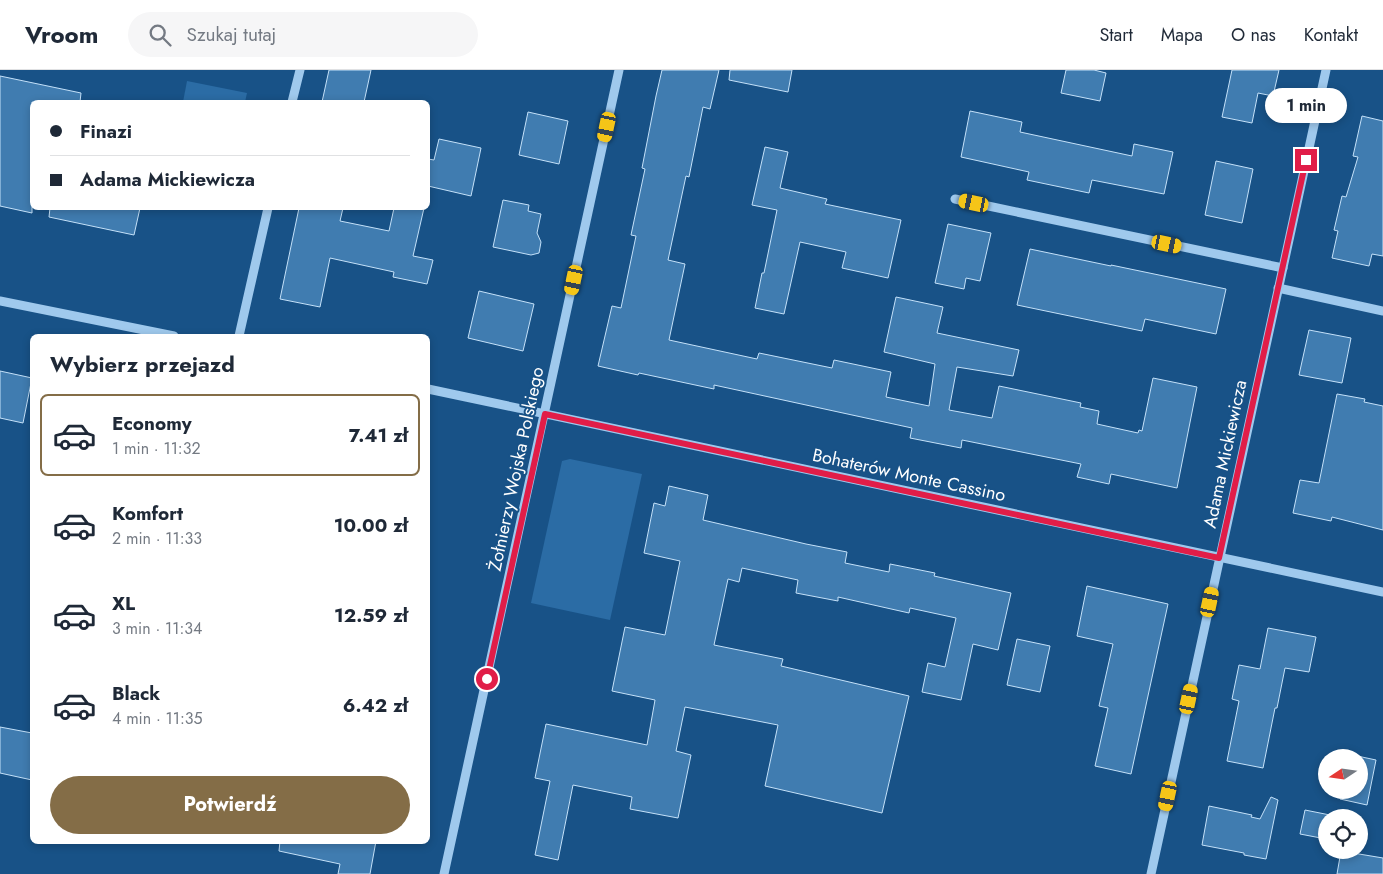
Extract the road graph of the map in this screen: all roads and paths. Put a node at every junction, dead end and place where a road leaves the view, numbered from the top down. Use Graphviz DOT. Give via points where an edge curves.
graph roads {
  1 [pos="300,70"];
  2 [pos="619,70"];
  3 [pos="1326,70"];
  4 [pos="292,100"];
  5 [pos="955,199"];
  6 [pos="268,210"];
  7 [pos="1283,268"];
  8 [pos="1278,288"];
  9 [pos="0,300"];
  10 [pos="1383,311"];
  11 [pos="164,334"];
  12 [pos="239,334"];
  13 [pos="430,389"];
  14 [pos="545,414"];
  15 [pos="1219,558"];
  16 [pos="1383,592"];
  17 [pos="444,874"];
  18 [pos="1151,874"];
  1 -- 4 [label="street"];
  2 -- 14 [label="street, Żołnierzy Wojska Polskiego"];
  3 -- 7 [label="street, Adama Mickiewicza"];
  5 -- 7 [label="street"];
  6 -- 12 [label="street"];
  7 -- 8 [label="street, Adama Mickiewicza"];
  8 -- 10 [label="street"];
  8 -- 15 [label="street, Adama Mickiewicza"];
  9 -- 11 [label="street"];
  13 -- 14 [label="street, Bohaterów Monte Cassino"];
  14 -- 15 [label="street, Bohaterów Monte Cassino"];
  14 -- 17 [label="street, Żołnierzy Wojska Polskiego"];
  15 -- 16 [label="street, Bohaterów Monte Cassino"];
  15 -- 18 [label="street, Adama Mickiewicza"];
}
